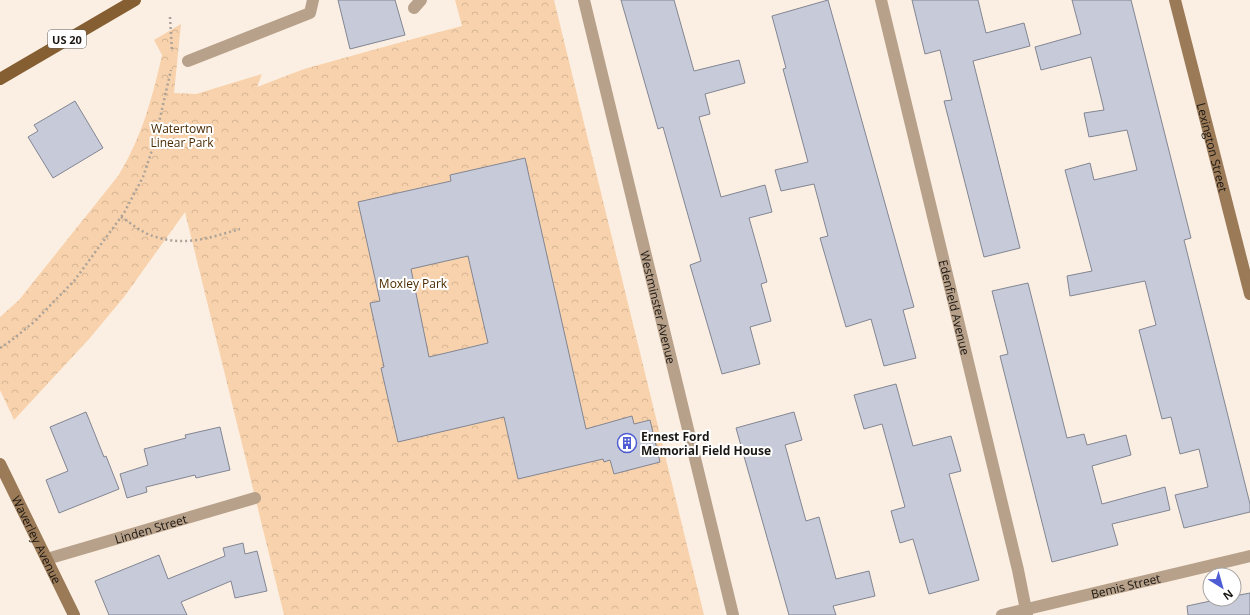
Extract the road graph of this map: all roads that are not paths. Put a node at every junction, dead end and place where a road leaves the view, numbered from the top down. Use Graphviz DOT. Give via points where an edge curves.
graph roads {
  1 [pos="135,0"];
  2 [pos="313,0"];
  3 [pos="584,0"];
  4 [pos="881,0"];
  5 [pos="1175,0"];
  6 [pos="188,61"];
  7 [pos="0,79"];
  8 [pos="1250,294"];
  9 [pos="0,464"];
  10 [pos="255,498"];
  11 [pos="1250,556"];
  12 [pos="47,560"];
  13 [pos="1026,612"];
  14 [pos="74,615"];
  15 [pos="733,615"];
  16 [pos="1002,615"];
  1 -- 7 [label="main road, US 20"];
  2 -- 6 [label="street" via="310,13"];
  3 -- 15 [label="street, Westminster Avenue"];
  4 -- 13 [label="street, Edenfield Avenue"];
  5 -- 8 [label="street, Lexington Street"];
  9 -- 12 [label="street, Waverley Avenue"];
  10 -- 12 [label="street, Linden Street"];
  11 -- 13 [label="street, Bemis Street"];
  12 -- 14 [label="street, Waverley Avenue"];
  13 -- 16 [label="street, Bemis Street"];
}
